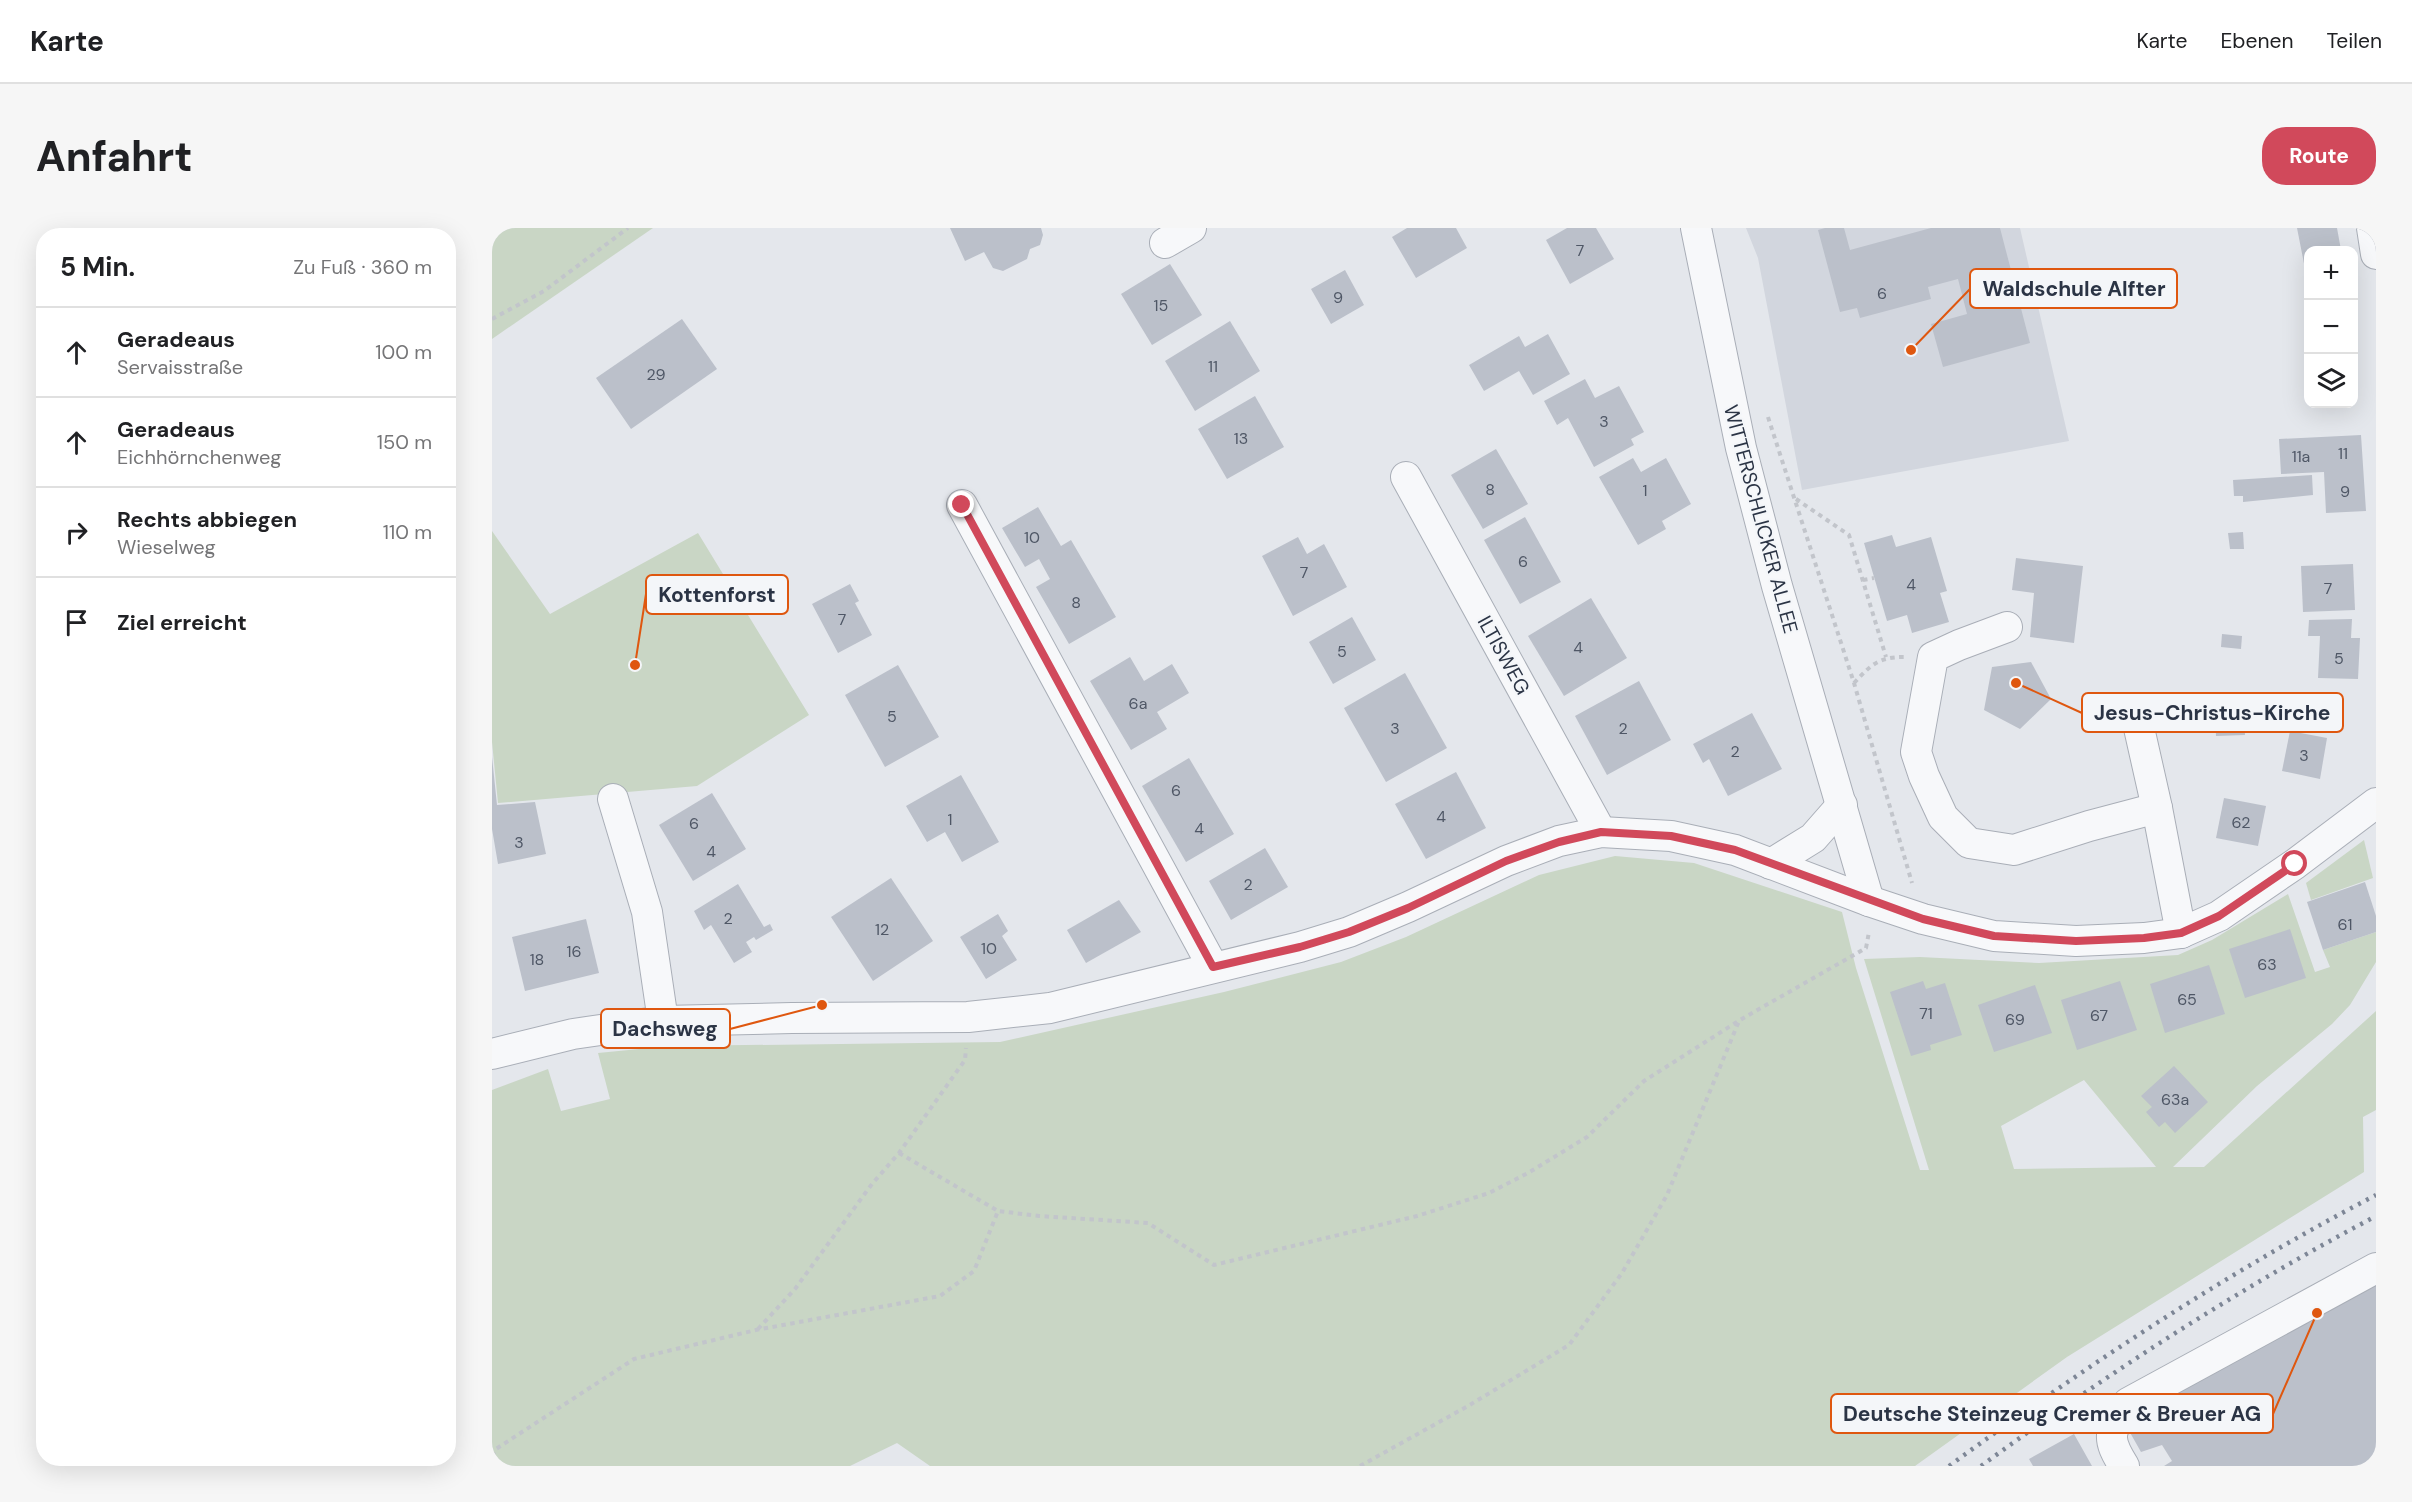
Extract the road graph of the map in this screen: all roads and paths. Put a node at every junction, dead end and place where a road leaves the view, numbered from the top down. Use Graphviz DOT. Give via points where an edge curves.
graph roads {
  1 [pos="628,228"];
  2 [pos="1191,228"];
  3 [pos="1696,228"];
  4 [pos="2372,228"];
  5 [pos="1165,243"];
  6 [pos="2376,254"];
  7 [pos="492,319"];
  8 [pos="1767,413"];
  9 [pos="1406,477"];
  10 [pos="1796,499"];
  11 [pos="962,505"];
  12 [pos="1874,578"];
  13 [pos="1863,580"];
  14 [pos="2007,627"];
  15 [pos="1886,657"];
  16 [pos="1933,657"];
  17 [pos="1854,682"];
  18 [pos="2139,728"];
  19 [pos="613,799"];
  20 [pos="2376,803"];
  21 [pos="1842,805"];
  22 [pos="2157,808"];
  23 [pos="1601,832"];
  24 [pos="1771,864"];
  25 [pos="1869,901"];
  26 [pos="1923,919"];
  27 [pos="2181,933"];
  28 [pos="1213,967"];
  29 [pos="968,1017"];
  30 [pos="1740,1020"];
  31 [pos="663,1021"];
  32 [pos="492,1054"];
  33 [pos="899,1153"];
  34 [pos="998,1211"];
  35 [pos="2376,1268"];
  36 [pos="756,1330"];
  37 [pos="492,1456"];
  38 [pos="1360,1466"];
  39 [pos="2124,1466"];
  1 -- 7 [label="path" via="544,291"];
  2 -- 5 [label="street"];
  3 -- 21 [label="street, WITTERSCHLICKER ALLEE" via="1741,448"];
  4 -- 6 [label="street"];
  8 -- 10 [label="path"];
  9 -- 23 [label="street, ILTISWEG"];
  10 -- 13 [label="path" via="1849,535"];
  10 -- 17 [label="path"];
  11 -- 28 [label="street"];
  12 -- 13 [label="path"];
  13 -- 15 [label="path"];
  14 -- 16 [label="street"];
  15 -- 16 [label="path"];
  15 -- 17 [label="path"];
  16 -- 22 [label="street" via="1916,752 1942,817 1969,843 2014,850"];
  17 -- 26 [label="path"];
  18 -- 22 [label="street"];
  19 -- 31 [label="street" via="647,912"];
  20 -- 27 [label="street" via="2219,916"];
  21 -- 24 [label="street" via="1813,838"];
  21 -- 25 [label="street, WITTERSCHLICKER ALLEE"];
  22 -- 27 [label="street"];
  23 -- 24 [label="street" via="1671,836 1735,850"];
  23 -- 28 [label="street" via="1506,861 1349,932"];
  24 -- 25 [label="street"];
  25 -- 26 [label="street"];
  25 -- 30 [label="path" via="1866,948"];
  26 -- 27 [label="street" via="1994,936 2064,941"];
  28 -- 29 [label="street" via="1050,1008"];
  29 -- 31 [label="street"];
  29 -- 33 [label="path" via="965,1060"];
  30 -- 34 [label="path" via="1644,1081 1587,1137 1538,1167 1489,1193 1417,1216 1214,1265 1148,1223"];
  30 -- 38 [label="path" via="1667,1195 1622,1273 1569,1345 1468,1407"];
  31 -- 32 [label="street" via="573,1034"];
  33 -- 34 [label="path"];
  33 -- 36 [label="path" via="795,1289"];
  34 -- 36 [label="path" via="974,1271 940,1296"];
  35 -- 39 [label="street" via="2128,1404 2112,1428 2112,1446"];
  36 -- 37 [label="path" via="634,1359 496,1449"];
}
